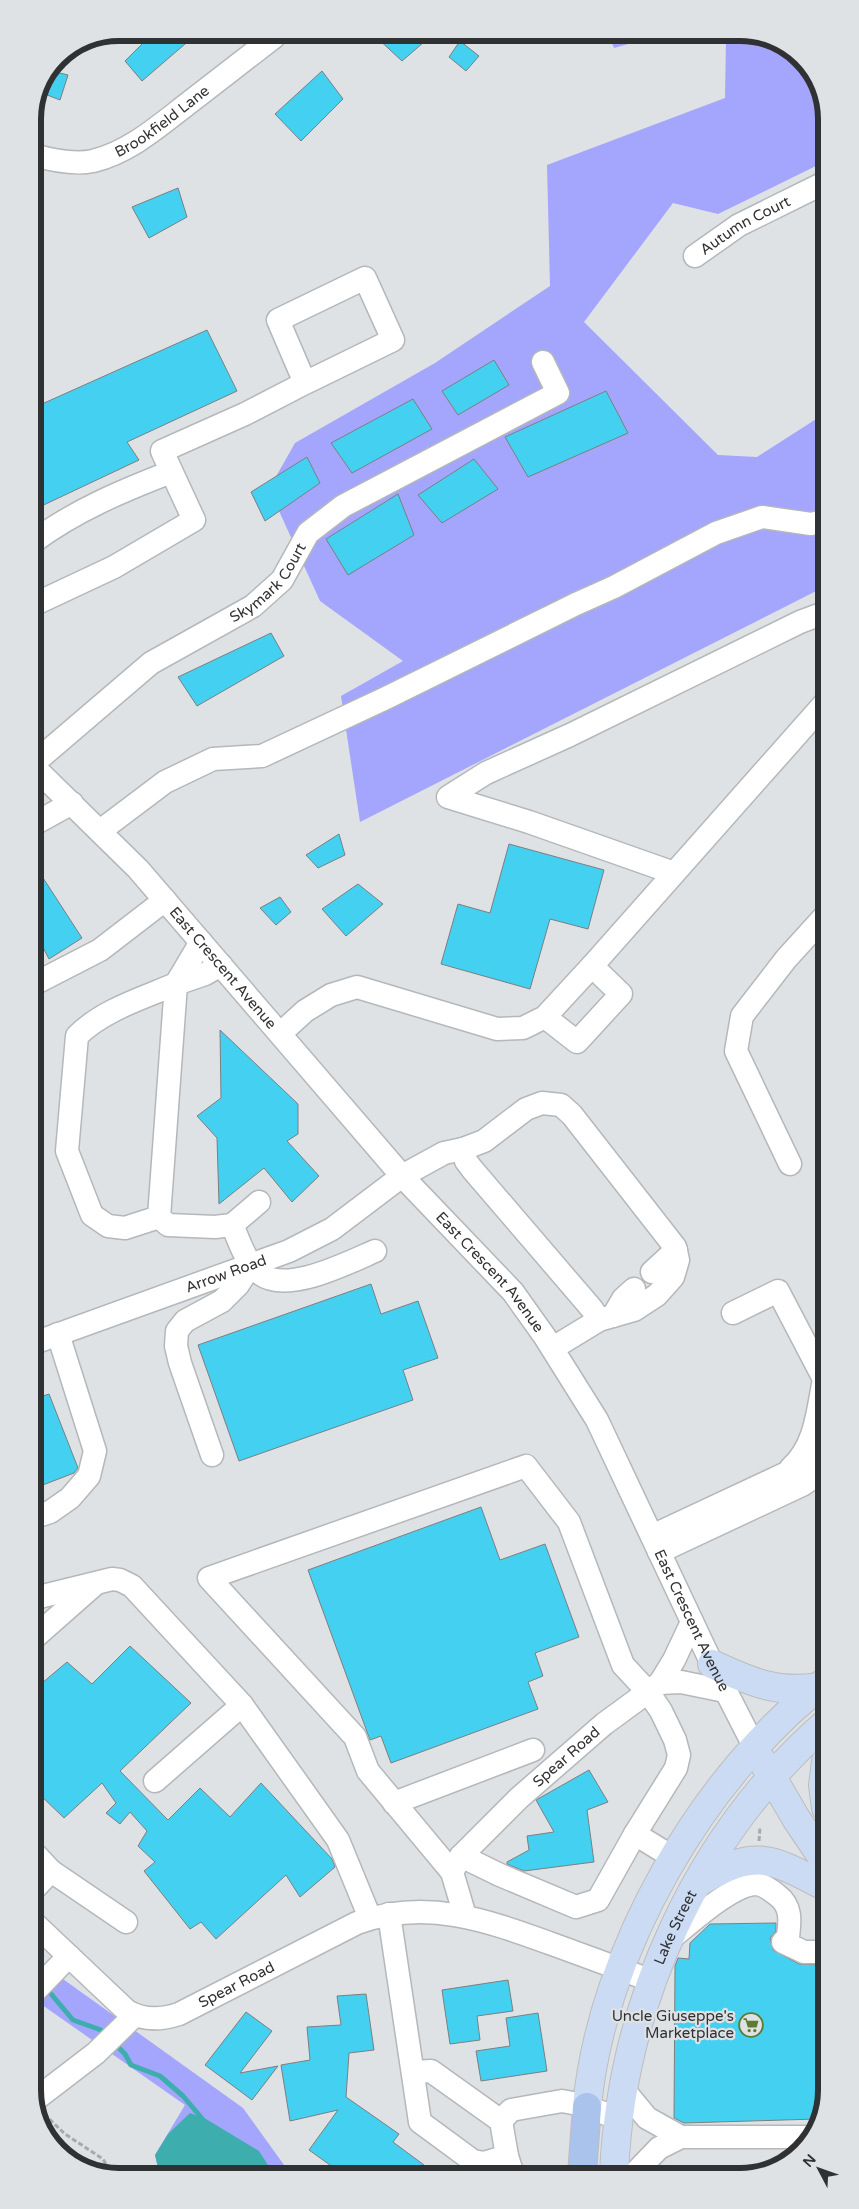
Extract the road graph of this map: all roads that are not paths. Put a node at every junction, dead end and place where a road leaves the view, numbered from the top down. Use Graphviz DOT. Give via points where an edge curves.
graph roads {
  1 [pos="269,41"];
  2 [pos="41,157"];
  3 [pos="818,186"];
  4 [pos="695,256"];
  5 [pos="543,362"];
  6 [pos="305,383"];
  7 [pos="171,472"];
  8 [pos="818,522"];
  9 [pos="41,536"];
  10 [pos="41,601"];
  11 [pos="818,616"];
  12 [pos="818,711"];
  13 [pos="41,757"];
  14 [pos="41,774"];
  15 [pos="72,804"];
  16 [pos="41,820"];
  17 [pos="100,831"];
  18 [pos="674,873"];
  19 [pos="165,900"];
  20 [pos="818,924"];
  21 [pos="201,942"];
  22 [pos="221,965"];
  23 [pos="592,966"];
  24 [pos="41,980"];
  25 [pos="176,984"];
  26 [pos="546,1017"];
  27 [pos="281,1032"];
  28 [pos="463,1149"];
  29 [pos="790,1164"];
  30 [pos="402,1176"];
  31 [pos="259,1202"];
  32 [pos="159,1217"];
  33 [pos="232,1225"];
  34 [pos="676,1250"];
  35 [pos="375,1251"];
  36 [pos="251,1265"];
  37 [pos="652,1272"];
  38 [pos="634,1289"];
  39 [pos="734,1313"];
  40 [pos="606,1318"];
  41 [pos="58,1334"];
  42 [pos="41,1340"];
  43 [pos="553,1348"];
  44 [pos="818,1367"];
  45 [pos="818,1411"];
  46 [pos="212,1455"];
  47 [pos="818,1456"];
  48 [pos="786,1472"];
  49 [pos="818,1474"];
  50 [pos="41,1515"];
  51 [pos="656,1544"];
  52 [pos="98,1581"];
  53 [pos="41,1596"];
  54 [pos="692,1622"];
  55 [pos="41,1632"];
  56 [pos="712,1664"];
  57 [pos="818,1685"];
  58 [pos="654,1688"];
  59 [pos="818,1688"];
  60 [pos="725,1691"];
  61 [pos="242,1705"];
  62 [pos="818,1731"];
  63 [pos="755,1748"];
  64 [pos="533,1750"];
  65 [pos="772,1778"];
  66 [pos="155,1781"];
  67 [pos="394,1803"];
  68 [pos="635,1834"];
  69 [pos="818,1851"];
  70 [pos="674,1858"];
  71 [pos="41,1860"];
  72 [pos="457,1864"];
  73 [pos="51,1871"];
  74 [pos="41,1882"];
  75 [pos="697,1883"];
  76 [pos="818,1883"];
  77 [pos="380,1916"];
  78 [pos="465,1916"];
  79 [pos="126,1922"];
  80 [pos="41,1933"];
  81 [pos="668,1941"];
  82 [pos="818,1952"];
  83 [pos="62,1964"];
  84 [pos="620,1969"];
  85 [pos="652,1981"];
  86 [pos="41,1985"];
  87 [pos="134,2016"];
  88 [pos="413,2072"];
  89 [pos="623,2089"];
  90 [pos="42,2101"];
  91 [pos="587,2107"];
  92 [pos="618,2118"];
  93 [pos="501,2121"];
  94 [pos="803,2136"];
  95 [pos="681,2137"];
  96 [pos="510,2166"];
  97 [pos="582,2168"];
  98 [pos="614,2168"];
  99 [pos="640,2168"];
  1 -- 2 [label="street, Brookfield Lane" via="146,136 118,152 92,161"];
  3 -- 4 [label="street, Autumn Court" via="739,225"];
  5 -- 13 [label="street, Skymark Court" via="558,393 342,506 308,533 282,580 252,606 151,663"];
  6 -- 6 [label="street" via="278,320 365,278 393,340"];
  6 -- 7 [label="street" via="162,451"];
  7 -- 9 [label="street" via="134,486"];
  7 -- 10 [label="street" via="194,520 114,567"];
  8 -- 17 [label="street" via="762,516 716,533 614,587 262,756 213,759 173,778"];
  11 -- 18 [label="street" via="675,682 570,736 486,773 448,798 529,822"];
  12 -- 18 [label="street"];
  14 -- 15 [label="street, East Crescent Avenue"];
  15 -- 16 [label="street"];
  15 -- 17 [label="street, East Crescent Avenue"];
  17 -- 19 [label="street, East Crescent Avenue"];
  18 -- 23 [label="street"];
  19 -- 21 [label="street, East Crescent Avenue"];
  19 -- 24 [label="street" via="100,950"];
  20 -- 29 [label="street" via="742,1016 736,1051"];
  21 -- 22 [label="street, East Crescent Avenue"];
  21 -- 25 [label="street"];
  22 -- 25 [label="street"];
  22 -- 27 [label="street, East Crescent Avenue"];
  23 -- 26 [label="street"];
  23 -- 26 [label="street" via="621,994 577,1042"];
  25 -- 32 [label="street"];
  25 -- 32 [label="street" via="119,1009 87,1026 78,1036 67,1151 92,1215 108,1226 124,1228"];
  26 -- 27 [label="street" via="523,1028 497,1029 357,987 331,995 305,1011"];
  27 -- 30 [label="street, East Crescent Avenue"];
  28 -- 30 [label="street, Arrow Road" via="444,1153"];
  28 -- 34 [label="street, Arrow Road" via="484,1141 526,1109 542,1103 561,1105"];
  28 -- 40 [label="street" via="472,1169 592,1309"];
  30 -- 36 [label="street, Arrow Road" via="332,1229 289,1251"];
  30 -- 43 [label="street, East Crescent Avenue" via="513,1292"];
  31 -- 33 [label="street"];
  32 -- 33 [label="street" via="168,1224"];
  33 -- 36 [label="street"];
  34 -- 37 [label="street"];
  34 -- 40 [label="street" via="678,1260 673,1277 657,1295 634,1310"];
  35 -- 36 [label="street" via="291,1281 273,1280 259,1274"];
  36 -- 41 [label="street, Arrow Road"];
  36 -- 46 [label="street" via="222,1301 185,1321 177,1331 180,1363"];
  38 -- 40 [label="street"];
  39 -- 44 [label="street" via="778,1291"];
  40 -- 43 [label="street"];
  41 -- 42 [label="street, Arrow Road"];
  41 -- 50 [label="street" via="95,1451 89,1476 70,1498"];
  43 -- 51 [label="street, East Crescent Avenue" via="597,1420"];
  45 -- 48 [label="street" via="812,1438 799,1461"];
  47 -- 48 [label="street"];
  48 -- 51 [label="street"];
  49 -- 51 [label="street" via="802,1484"];
  51 -- 54 [label="street, East Crescent Avenue"];
  52 -- 53 [label="street"];
  52 -- 55 [label="street"];
  52 -- 61 [label="street" via="120,1580 132,1586"];
  54 -- 56 [label="street, East Crescent Avenue"];
  54 -- 58 [label="street" via="674,1660"];
  56 -- 57 [label="main road" via="768,1686 794,1690"];
  56 -- 60 [label="street, East Crescent Avenue"];
  58 -- 60 [label="street" via="674,1682"];
  58 -- 67 [label="street" via="623,1665 569,1522 526,1466 209,1578 356,1737 368,1771"];
  58 -- 68 [label="street" via="679,1755 676,1768"];
  58 -- 72 [label="street, Spear Road" via="604,1724 519,1798"];
  59 -- 63 [label="main road"];
  60 -- 63 [label="street, East Crescent Avenue"];
  61 -- 66 [label="street"];
  61 -- 77 [label="street" via="338,1840"];
  62 -- 65 [label="main road, Lake Street"];
  63 -- 65 [label="main road, East Crescent Avenue"];
  63 -- 70 [label="main road" via="719,1790"];
  64 -- 67 [label="street"];
  65 -- 69 [label="main road, East Crescent Avenue"];
  65 -- 75 [label="main road, Lake Street" via="733,1827"];
  67 -- 72 [label="street"];
  68 -- 70 [label="street"];
  68 -- 72 [label="street" via="598,1900 576,1907 500,1875"];
  70 -- 84 [label="main road" via="646,1908"];
  71 -- 73 [label="street"];
  72 -- 78 [label="street"];
  73 -- 74 [label="street"];
  73 -- 79 [label="street"];
  75 -- 76 [label="main road" via="739,1862 758,1860 784,1866"];
  75 -- 81 [label="main road, Lake Street"];
  77 -- 78 [label="street, Spear Road" via="415,1911"];
  77 -- 87 [label="street, Spear Road" via="310,1945 179,2014 152,2019"];
  77 -- 88 [label="street"];
  78 -- 84 [label="street, Spear Road" via="492,1922"];
  80 -- 83 [label="street"];
  81 -- 82 [label="street" via="734,1890 757,1884 781,1898 789,1910 790,1927 783,1942 804,1952"];
  81 -- 85 [label="main road, Lake Street"];
  83 -- 86 [label="street"];
  83 -- 87 [label="street"];
  84 -- 85 [label="street, Spear Road"];
  84 -- 91 [label="main road" via="600,2031"];
  85 -- 89 [label="main road, Lake Street" via="634,2035"];
  87 -- 90 [label="street"];
  88 -- 93 [label="street" via="431,2071"];
  88 -- 96 [label="street" via="420,2122 473,2161"];
  89 -- 92 [label="main road, Lake Street"];
  89 -- 95 [label="street" via="648,2118"];
  91 -- 92 [label="street"];
  91 -- 93 [label="street" via="562,2101 511,2110"];
  91 -- 97 [label="highway"];
  92 -- 98 [label="main road, Lake Street"];
  93 -- 96 [label="street"];
  94 -- 95 [label="street"];
  95 -- 99 [label="street" via="659,2148"];
}
